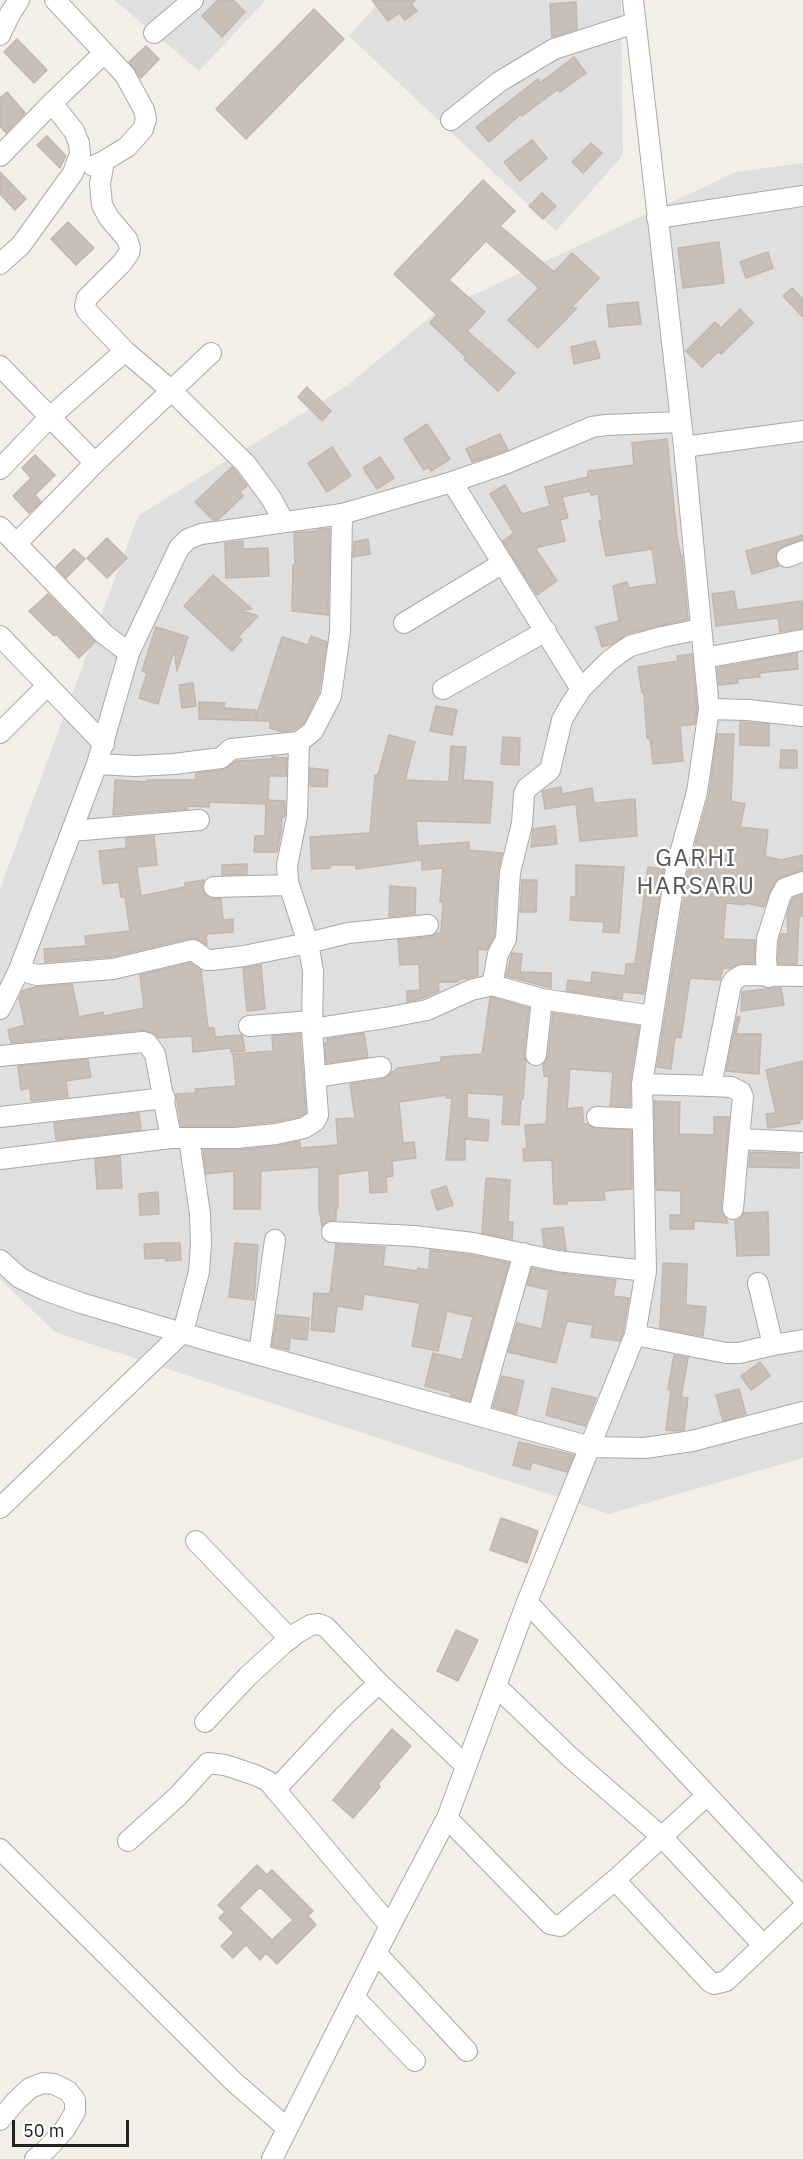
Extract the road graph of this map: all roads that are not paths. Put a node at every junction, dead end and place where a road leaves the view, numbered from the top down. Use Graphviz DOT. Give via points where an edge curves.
graph roads {
  1 [pos="19,0"];
  2 [pos="55,0"];
  3 [pos="633,0"];
  4 [pos="186,2"];
  5 [pos="635,23"];
  6 [pos="154,33"];
  7 [pos="0,35"];
  8 [pos="104,53"];
  9 [pos="52,103"];
  10 [pos="451,120"];
  11 [pos="0,156"];
  12 [pos="104,161"];
  13 [pos="74,173"];
  14 [pos="803,196"];
  15 [pos="657,218"];
  16 [pos="0,264"];
  17 [pos="125,351"];
  18 [pos="211,353"];
  19 [pos="0,366"];
  20 [pos="172,391"];
  21 [pos="49,418"];
  22 [pos="680,422"];
  23 [pos="803,431"];
  24 [pos="684,447"];
  25 [pos="94,463"];
  26 [pos="0,469"];
  27 [pos="452,482"];
  28 [pos="342,514"];
  29 [pos="284,522"];
  30 [pos="0,527"];
  31 [pos="16,544"];
  32 [pos="503,563"];
  33 [pos="404,623"];
  34 [pos="701,629"];
  35 [pos="546,632"];
  36 [pos="0,636"];
  37 [pos="803,640"];
  38 [pos="129,653"];
  39 [pos="704,658"];
  40 [pos="47,686"];
  41 [pos="443,689"];
  42 [pos="581,689"];
  43 [pos="709,709"];
  44 [pos="803,716"];
  45 [pos="0,733"];
  46 [pos="299,742"];
  47 [pos="104,744"];
  48 [pos="97,764"];
  49 [pos="199,820"];
  50 [pos="72,831"];
  51 [pos="803,882"];
  52 [pos="290,885"];
  53 [pos="214,887"];
  54 [pos="428,925"];
  55 [pos="308,944"];
  56 [pos="19,970"];
  57 [pos="803,976"];
  58 [pos="768,977"];
  59 [pos="492,985"];
  60 [pos="542,999"];
  61 [pos="0,1009"];
  62 [pos="652,1017"];
  63 [pos="312,1025"];
  64 [pos="249,1026"];
  65 [pos="536,1055"];
  66 [pos="0,1056"];
  67 [pos="381,1066"];
  68 [pos="315,1077"];
  69 [pos="642,1084"];
  70 [pos="711,1086"];
  71 [pos="165,1098"];
  72 [pos="0,1117"];
  73 [pos="597,1118"];
  74 [pos="643,1119"];
  75 [pos="180,1138"];
  76 [pos="739,1139"];
  77 [pos="803,1142"];
  78 [pos="0,1159"];
  79 [pos="734,1209"];
  80 [pos="332,1232"];
  81 [pos="275,1240"];
  82 [pos="524,1253"];
  83 [pos="0,1260"];
  84 [pos="646,1271"];
  85 [pos="758,1283"];
  86 [pos="183,1332"];
  87 [pos="635,1335"];
  88 [pos="803,1340"];
  89 [pos="773,1345"];
  90 [pos="259,1354"];
  91 [pos="803,1412"];
  92 [pos="478,1415"];
  93 [pos="591,1447"];
  94 [pos="0,1508"];
  95 [pos="196,1541"];
  96 [pos="527,1602"];
  97 [pos="290,1639"];
  98 [pos="379,1683"];
  99 [pos="496,1686"];
  100 [pos="205,1722"];
  101 [pos="466,1766"];
  102 [pos="275,1790"];
  103 [pos="706,1796"];
  104 [pos="447,1818"];
  105 [pos="662,1837"];
  106 [pos="128,1841"];
  107 [pos="0,1849"];
  108 [pos="615,1880"];
  109 [pos="803,1898"];
  110 [pos="803,1908"];
  111 [pos="390,1926"];
  112 [pos="763,1945"];
  113 [pos="376,1953"];
  114 [pos="354,1997"];
  115 [pos="467,2051"];
  116 [pos="415,2061"];
  117 [pos="0,2120"];
  118 [pos="287,2128"];
  119 [pos="34,2159"];
  120 [pos="272,2159"];
  1 -- 7 [label="street"];
  2 -- 8 [label="street"];
  3 -- 5 [label="street"];
  4 -- 6 [label="street"];
  5 -- 10 [label="street" via="554,49 499,82"];
  5 -- 15 [label="street"];
  8 -- 9 [label="street"];
  8 -- 12 [label="street" via="131,85 146,119 143,129 127,147"];
  9 -- 11 [label="street"];
  9 -- 13 [label="street" via="79,143"];
  12 -- 13 [label="street"];
  12 -- 17 [label="street" via="102,205 130,248 122,263 87,297 85,306"];
  13 -- 16 [label="street" via="21,245"];
  14 -- 15 [label="street"];
  15 -- 22 [label="street"];
  17 -- 20 [label="street"];
  17 -- 21 [label="street"];
  18 -- 20 [label="street"];
  19 -- 21 [label="street"];
  20 -- 25 [label="street"];
  20 -- 29 [label="street" via="246,464"];
  21 -- 25 [label="street"];
  21 -- 26 [label="street"];
  22 -- 24 [label="street"];
  22 -- 27 [label="street" via="592,428"];
  23 -- 24 [label="street"];
  24 -- 34 [label="street"];
  25 -- 31 [label="street"];
  27 -- 28 [label="street"];
  27 -- 32 [label="street"];
  28 -- 29 [label="street"];
  28 -- 46 [label="street" via="339,632 331,696 314,731"];
  29 -- 38 [label="street" via="188,539 179,548"];
  30 -- 31 [label="street"];
  31 -- 38 [label="street" via="104,634"];
  32 -- 33 [label="street"];
  32 -- 35 [label="street"];
  34 -- 39 [label="street"];
  34 -- 42 [label="street" via="630,646"];
  35 -- 41 [label="street"];
  35 -- 42 [label="street"];
  36 -- 40 [label="street"];
  37 -- 39 [label="street"];
  38 -- 47 [label="street"];
  39 -- 43 [label="street"];
  40 -- 45 [label="street"];
  40 -- 47 [label="street"];
  42 -- 59 [label="street" via="562,720 550,770 524,794 522,824 510,872 506,939 498,954"];
  43 -- 44 [label="street"];
  43 -- 62 [label="street" via="698,792 675,868"];
  46 -- 48 [label="street" via="231,749 220,758 174,764"];
  46 -- 52 [label="street" via="297,816 287,865"];
  47 -- 48 [label="street"];
  48 -- 50 [label="street"];
  49 -- 50 [label="street"];
  50 -- 56 [label="street"];
  51 -- 58 [label="street" via="785,888 780,897 767,939"];
  52 -- 53 [label="street"];
  52 -- 55 [label="street"];
  54 -- 55 [label="street" via="348,933"];
  55 -- 56 [label="street" via="212,960 193,950 113,969 37,975"];
  55 -- 63 [label="street" via="313,971"];
  56 -- 61 [label="street"];
  57 -- 58 [label="street"];
  58 -- 70 [label="street" via="742,975 731,985"];
  59 -- 60 [label="street"];
  59 -- 63 [label="street" via="427,1010"];
  60 -- 62 [label="street"];
  60 -- 65 [label="street"];
  62 -- 69 [label="street"];
  63 -- 64 [label="street"];
  63 -- 68 [label="street"];
  66 -- 71 [label="street" via="143,1042 151,1046"];
  67 -- 68 [label="street"];
  68 -- 75 [label="street" via="318,1115 304,1128 236,1138"];
  69 -- 70 [label="street"];
  69 -- 74 [label="street"];
  70 -- 76 [label="street" via="741,1092"];
  71 -- 72 [label="street"];
  71 -- 75 [label="street"];
  73 -- 74 [label="street"];
  74 -- 84 [label="street"];
  75 -- 78 [label="street"];
  75 -- 86 [label="street" via="200,1214 201,1243 199,1272"];
  76 -- 77 [label="street"];
  76 -- 79 [label="street"];
  80 -- 82 [label="street" via="414,1236"];
  81 -- 90 [label="street"];
  82 -- 84 [label="street" via="556,1261"];
  82 -- 92 [label="street"];
  83 -- 86 [label="street" via="20,1278 45,1290"];
  84 -- 87 [label="street"];
  85 -- 89 [label="street"];
  86 -- 90 [label="street"];
  86 -- 94 [label="street"];
  87 -- 89 [label="street" via="726,1353"];
  87 -- 93 [label="street"];
  88 -- 89 [label="street"];
  90 -- 92 [label="street"];
  91 -- 93 [label="street" via="645,1448"];
  92 -- 93 [label="street"];
  93 -- 96 [label="street"];
  95 -- 97 [label="street"];
  96 -- 99 [label="street"];
  96 -- 103 [label="street"];
  97 -- 98 [label="street" via="311,1625 326,1627"];
  97 -- 100 [label="street"];
  98 -- 101 [label="street"];
  98 -- 102 [label="street"];
  99 -- 101 [label="street"];
  99 -- 105 [label="street"];
  101 -- 104 [label="street"];
  102 -- 106 [label="street" via="263,1778 208,1763"];
  102 -- 111 [label="street"];
  103 -- 105 [label="street"];
  103 -- 109 [label="street"];
  104 -- 108 [label="street" via="555,1926 567,1922"];
  104 -- 111 [label="street"];
  105 -- 108 [label="street"];
  105 -- 112 [label="street"];
  107 -- 118 [label="street" via="233,2081"];
  108 -- 112 [label="street" via="714,1984 726,1981"];
  110 -- 112 [label="street"];
  111 -- 113 [label="street"];
  113 -- 114 [label="street"];
  113 -- 115 [label="street"];
  114 -- 116 [label="street"];
  114 -- 118 [label="street"];
  117 -- 119 [label="street" via="30,2088 43,2083 68,2091 75,2100 75,2112 65,2129"];
  118 -- 120 [label="street"];
}
